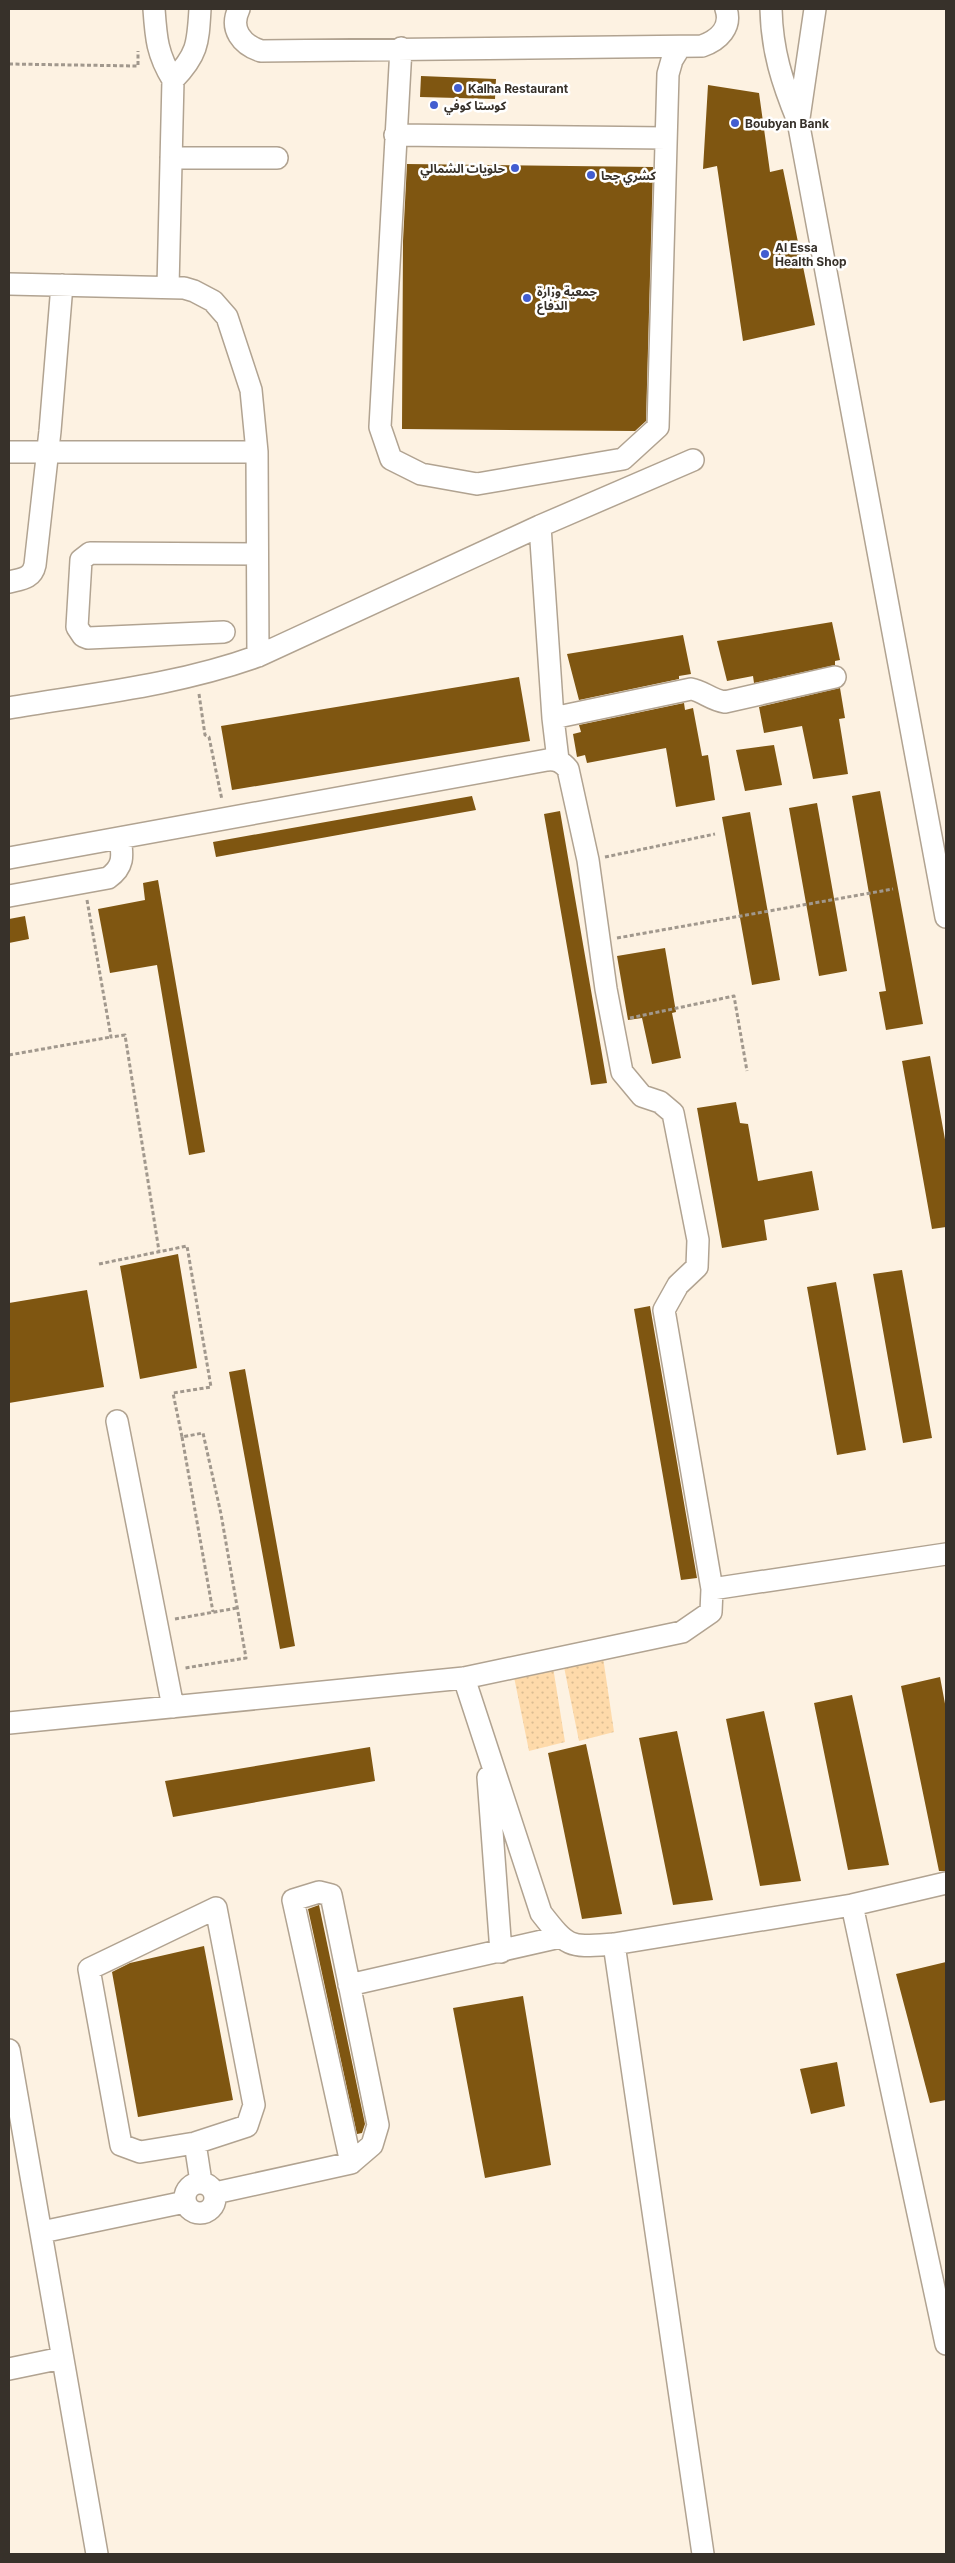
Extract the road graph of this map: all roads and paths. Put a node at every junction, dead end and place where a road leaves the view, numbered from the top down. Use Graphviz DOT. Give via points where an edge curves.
graph roads {
  1 [pos="154,9"];
  2 [pos="200,9"];
  3 [pos="238,9"];
  4 [pos="726,9"];
  5 [pos="771,9"];
  6 [pos="815,9"];
  7 [pos="156,35"];
  8 [pos="680,47"];
  9 [pos="401,48"];
  10 [pos="9,64"];
  11 [pos="173,80"];
  12 [pos="798,121"];
  13 [pos="395,135"];
  14 [pos="666,138"];
  15 [pos="172,158"];
  16 [pos="277,158"];
  17 [pos="9,284"];
  18 [pos="62,285"];
  19 [pos="168,287"];
  20 [pos="9,452"];
  21 [pos="48,452"];
  22 [pos="257,452"];
  23 [pos="693,460"];
  24 [pos="540,526"];
  25 [pos="257,554"];
  26 [pos="9,582"];
  27 [pos="224,632"];
  28 [pos="258,656"];
  29 [pos="196,676"];
  30 [pos="835,677"];
  31 [pos="9,708"];
  32 [pos="553,718"];
  33 [pos="558,760"];
  34 [pos="226,818"];
  35 [pos="715,834"];
  36 [pos="120,838"];
  37 [pos="9,858"];
  38 [pos="588,860"];
  39 [pos="84,882"];
  40 [pos="893,889"];
  41 [pos="9,896"];
  42 [pos="946,917"];
  43 [pos="599,941"];
  44 [pos="612,1022"];
  45 [pos="111,1037"];
  46 [pos="9,1055"];
  47 [pos="747,1070"];
  48 [pos="159,1251"];
  49 [pos="99,1264"];
  50 [pos="117,1421"];
  51 [pos="182,1437"];
  52 [pos="946,1554"];
  53 [pos="712,1589"];
  54 [pos="237,1608"];
  55 [pos="213,1612"];
  56 [pos="157,1622"];
  57 [pos="167,1670"];
  58 [pos="464,1678"];
  59 [pos="173,1707"];
  60 [pos="9,1723"];
  61 [pos="486,1744"];
  62 [pos="946,1884"];
  63 [pos="852,1905"];
  64 [pos="560,1938"];
  65 [pos="614,1944"];
  66 [pos="501,1952"];
  67 [pos="350,1986"];
  68 [pos="9,2050"];
  69 [pos="195,2143"];
  70 [pos="352,2163"];
  71 [pos="208,2188"];
  72 [pos="42,2232"];
  73 [pos="946,2344"];
  74 [pos="62,2358"];
  75 [pos="9,2369"];
  76 [pos="97,2554"];
  77 [pos="703,2554"];
  1 -- 7 [label="lane"];
  2 -- 11 [label="lane" via="198,36 190,62"];
  3 -- 9 [label="lane" via="237,33 243,42 261,51"];
  4 -- 8 [label="lane" via="727,23 713,42"];
  5 -- 12 [label="lane" via="772,37 782,82"];
  6 -- 12 [label="lane"];
  7 -- 10 [label="path" via="139,35 138,66"];
  7 -- 11 [label="lane" via="163,63"];
  8 -- 9 [label="lane"];
  8 -- 14 [label="lane" via="668,74"];
  9 -- 13 [label="lane"];
  11 -- 15 [label="lane"];
  12 -- 42 [label="lane"];
  13 -- 14 [label="lane"];
  13 -- 14 [label="lane" via="380,427 391,459 421,474 477,484 623,459 658,427"];
  15 -- 16 [label="lane"];
  15 -- 19 [label="lane"];
  17 -- 18 [label="lane"];
  18 -- 19 [label="lane"];
  18 -- 21 [label="lane"];
  19 -- 22 [label="lane" via="189,289 204,295 227,317 251,390"];
  20 -- 21 [label="lane"];
  21 -- 22 [label="lane"];
  21 -- 26 [label="lane" via="34,570 27,578"];
  22 -- 25 [label="lane"];
  23 -- 24 [label="lane"];
  24 -- 28 [label="lane"];
  24 -- 32 [label="lane"];
  25 -- 27 [label="lane" via="90,553 81,560 77,627 83,636"];
  25 -- 28 [label="lane"];
  28 -- 29 [label="lane"];
  29 -- 31 [label="lane"];
  29 -- 34 [label="path" via="205,735 209,737"];
  30 -- 32 [label="lane" via="724,702 691,689"];
  32 -- 33 [label="lane"];
  33 -- 34 [label="lane"];
  33 -- 38 [label="lane" via="568,769"];
  34 -- 36 [label="lane"];
  35 -- 38 [label="path"];
  36 -- 37 [label="lane"];
  36 -- 39 [label="lane" via="123,855 117,872 108,878"];
  38 -- 43 [label="lane"];
  39 -- 41 [label="lane"];
  39 -- 45 [label="path"];
  40 -- 43 [label="path"];
  43 -- 44 [label="lane"];
  44 -- 47 [label="path" via="734,996"];
  44 -- 53 [label="lane" via="622,1072 642,1096 660,1102 673,1113 698,1240 697,1267 678,1285 664,1310"];
  45 -- 46 [label="path"];
  45 -- 48 [label="path" via="125,1035"];
  48 -- 49 [label="path"];
  48 -- 51 [label="path" via="187,1246 210,1387 173,1393"];
  50 -- 56 [label="lane"];
  51 -- 54 [label="path" via="203,1433"];
  51 -- 55 [label="path"];
  52 -- 53 [label="lane"];
  53 -- 58 [label="lane" via="711,1612 682,1632"];
  54 -- 55 [label="path"];
  54 -- 57 [label="path" via="246,1658"];
  55 -- 56 [label="path"];
  56 -- 57 [label="lane"];
  57 -- 59 [label="lane"];
  58 -- 59 [label="lane"];
  58 -- 61 [label="lane"];
  59 -- 60 [label="lane"];
  61 -- 64 [label="lane" via="541,1913"];
  61 -- 66 [label="lane"];
  62 -- 63 [label="lane"];
  63 -- 65 [label="lane"];
  63 -- 73 [label="lane"];
  64 -- 65 [label="lane" via="578,1946"];
  64 -- 66 [label="lane"];
  65 -- 77 [label="lane"];
  66 -- 67 [label="lane"];
  67 -- 70 [label="lane" via="378,2125 372,2145"];
  67 -- 70 [label="lane" via="331,1895 319,1892 293,1900"];
  68 -- 72 [label="lane"];
  69 -- 69 [label="lane" via="247,2126 254,2105 216,1908 89,1969 121,2144 140,2152"];
  69 -- 71 [label="lane"];
  70 -- 71 [label="lane"];
  71 -- 72 [label="lane" via="190,2186 184,2196 185,2202"];
  72 -- 74 [label="lane"];
  74 -- 75 [label="lane"];
  74 -- 76 [label="lane"];
}
